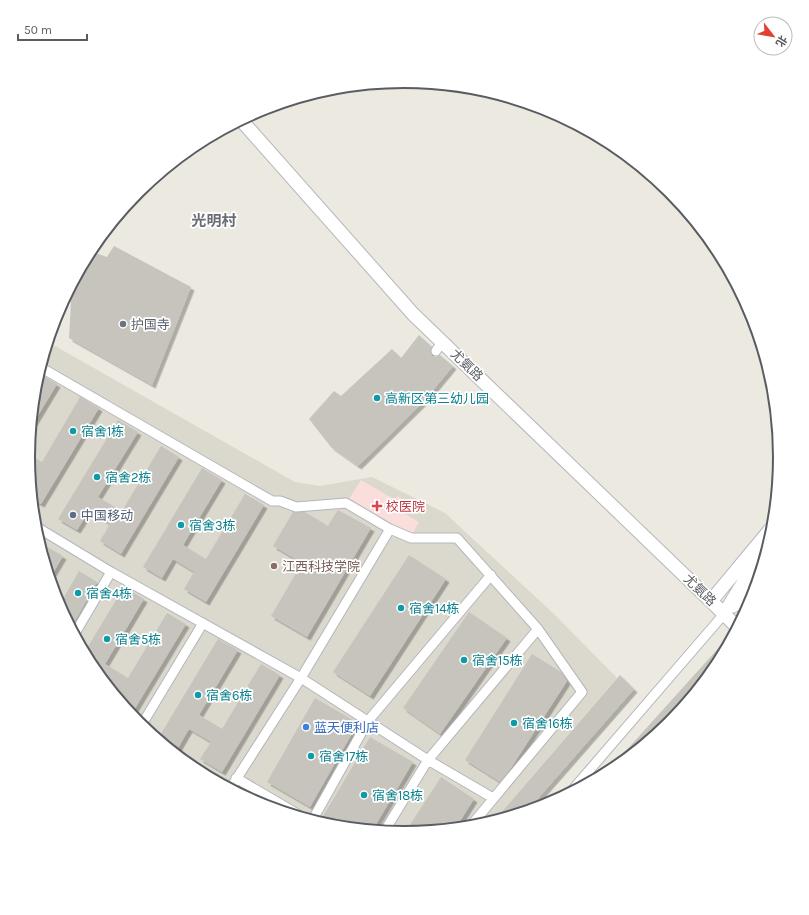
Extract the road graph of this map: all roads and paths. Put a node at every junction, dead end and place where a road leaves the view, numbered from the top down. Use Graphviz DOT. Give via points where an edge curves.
graph roads {
  1 [pos="245,124"];
  2 [pos="46,371"];
  3 [pos="390,529"];
  4 [pos="42,530"];
  5 [pos="766,535"];
  6 [pos="760,558"];
  7 [pos="111,572"];
  8 [pos="491,575"];
  9 [pos="748,594"];
  10 [pos="711,601"];
  11 [pos="724,614"];
  12 [pos="736,622"];
  13 [pos="203,623"];
  14 [pos="78,629"];
  15 [pos="538,629"];
  16 [pos="301,678"];
  17 [pos="144,720"];
  18 [pos="368,721"];
  19 [pos="428,760"];
  20 [pos="236,778"];
  21 [pos="578,783"];
  22 [pos="233,784"];
  23 [pos="493,798"];
  24 [pos="285,807"];
  25 [pos="315,816"];
  26 [pos="475,820"];
  27 [pos="387,826"];
  1 -- 10 [label="main road, 尤氨路" via="439,346"];
  2 -- 3 [label="street" via="272,501 296,507 346,503"];
  3 -- 8 [label="street" via="411,538 457,538"];
  3 -- 16 [label="street"];
  4 -- 7 [label="street"];
  5 -- 10 [label="main road"];
  6 -- 11 [label="main road"];
  7 -- 13 [label="street"];
  7 -- 14 [label="street"];
  8 -- 15 [label="street"];
  8 -- 18 [label="street"];
  9 -- 11 [label="main road"];
  10 -- 11 [label="main road, 尤氨路"];
  11 -- 12 [label="main road, 尤氨路"];
  11 -- 21 [label="street"];
  13 -- 16 [label="street"];
  13 -- 17 [label="street"];
  15 -- 19 [label="street"];
  15 -- 23 [label="street" via="582,692"];
  16 -- 18 [label="street"];
  16 -- 20 [label="street"];
  18 -- 19 [label="street"];
  18 -- 25 [label="street"];
  19 -- 23 [label="street"];
  19 -- 27 [label="street"];
  20 -- 22 [label="street"];
  20 -- 24 [label="street"];
  23 -- 26 [label="street"];
}
